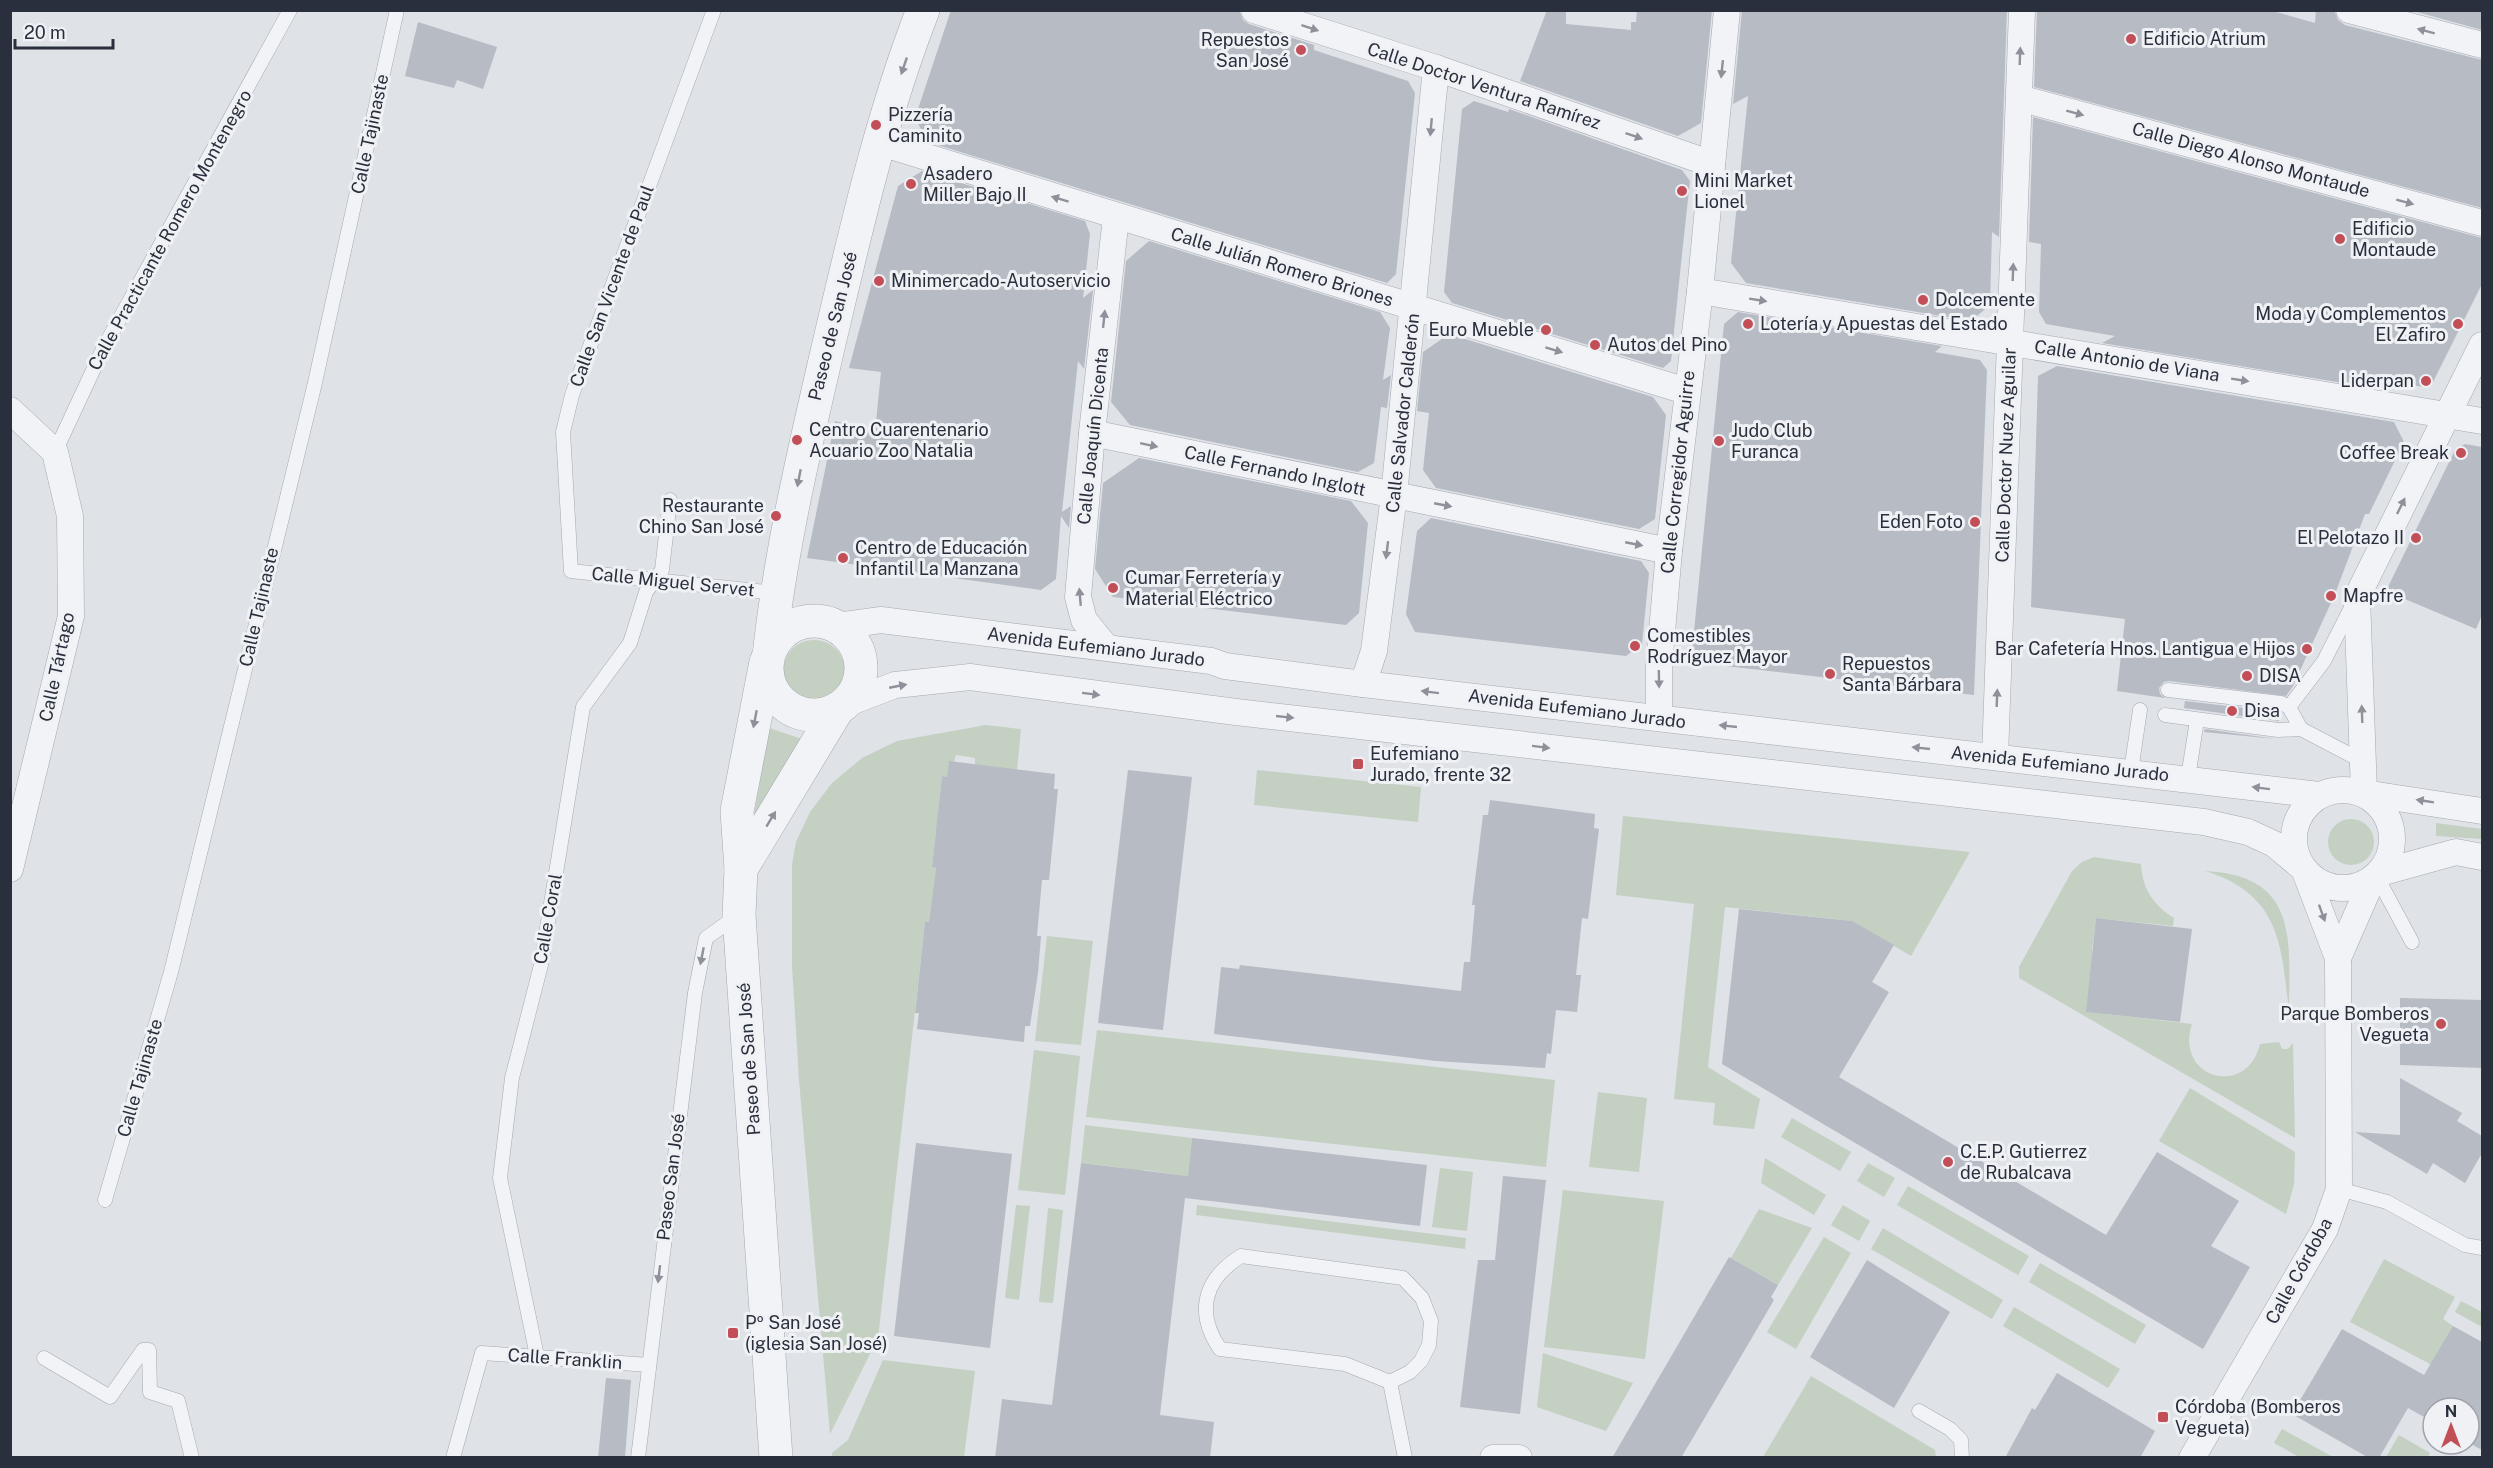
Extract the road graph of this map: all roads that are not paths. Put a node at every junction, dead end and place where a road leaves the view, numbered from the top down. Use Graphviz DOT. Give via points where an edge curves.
graph roads {
  1 [pos="290,10"];
  2 [pos="397,10"];
  3 [pos="714,10"];
  4 [pos="923,10"];
  5 [pos="1254,10"];
  6 [pos="1727,10"];
  7 [pos="2022,10"];
  8 [pos="2349,10"];
  9 [pos="2482,45"];
  10 [pos="1436,68"];
  11 [pos="2019,98"];
  12 [pos="878,142"];
  13 [pos="1712,164"];
  14 [pos="1116,217"];
  15 [pos="2482,223"];
  16 [pos="1700,291"];
  17 [pos="1414,308"];
  18 [pos="2010,342"];
  19 [pos="2482,345"];
  20 [pos="1686,391"];
  21 [pos="10,410"];
  22 [pos="2447,415"];
  23 [pos="2482,421"];
  24 [pos="1092,433"];
  25 [pos="55,452"];
  26 [pos="1394,495"];
  27 [pos="670,500"];
  28 [pos="1670,551"];
  29 [pos="570,571"];
  30 [pos="654,580"];
  31 [pos="776,593"];
  32 [pos="2357,597"];
  33 [pos="837,626"];
  34 [pos="1106,647"];
  35 [pos="768,655"];
  36 [pos="1363,684"];
  37 [pos="2168,690"];
  38 [pos="2289,707"];
  39 [pos="840,708"];
  40 [pos="2140,710"];
  41 [pos="2165,715"];
  42 [pos="1659,718"];
  43 [pos="2197,720"];
  44 [pos="2301,729"];
  45 [pos="1995,756"];
  46 [pos="2364,762"];
  47 [pos="2131,771"];
  48 [pos="2188,778"];
  49 [pos="2364,794"];
  50 [pos="2319,795"];
  51 [pos="2482,811"];
  52 [pos="2482,857"];
  53 [pos="10,869"];
  54 [pos="741,869"];
  55 [pos="2304,869"];
  56 [pos="2376,875"];
  57 [pos="739,915"];
  58 [pos="2412,942"];
  59 [pos="2338,958"];
  60 [pos="2339,1189"];
  61 [pos="105,1200"];
  62 [pos="2482,1248"];
  63 [pos="537,1356"];
  64 [pos="44,1358"];
  65 [pos="649,1365"];
  66 [pos="1390,1382"];
  67 [pos="1919,1411"];
  68 [pos="192,1458"];
  69 [pos="453,1458"];
  70 [pos="638,1458"];
  71 [pos="776,1458"];
  72 [pos="1405,1458"];
  73 [pos="1493,1458"];
  74 [pos="1519,1458"];
  75 [pos="1962,1458"];
  76 [pos="2192,1458"];
  1 -- 25 [label="lane, Calle Practicante Romero Montenegro" via="103,349"];
  2 -- 61 [label="lane, Calle Tajinaste" via="314,387 182,930"];
  3 -- 29 [label="lane, Calle San Vicente de Paul" via="572,395 563,432"];
  4 -- 12 [label="street, Paseo de San José, one-way"];
  5 -- 10 [label="street, Calle Doctor Ventura Ramírez, one-way"];
  6 -- 13 [label="street, Calle Corregidor Aguirre, one-way"];
  11 -- 7 [label="street, Calle Doctor Nuez Aguilar, one-way"];
  9 -- 8 [label="street, one-way"];
  10 -- 13 [label="street, Calle Doctor Ventura Ramírez, one-way"];
  10 -- 17 [label="street, Calle Salvador Calderón, one-way"];
  11 -- 15 [label="street, Calle Diego Alonso Montaude, one-way"];
  18 -- 11 [label="street, Calle Doctor Nuez Aguilar, one-way"];
  14 -- 12 [label="street, Calle Julián Romero Briones, one-way"];
  12 -- 31 [label="street, Paseo de San José, one-way" via="816,394"];
  13 -- 16 [label="street, Calle Corregidor Aguirre"];
  14 -- 17 [label="street, Calle Julián Romero Briones"];
  24 -- 14 [label="street, Calle Joaquín Dicenta, one-way"];
  16 -- 18 [label="street, Calle Antonio de Viana, one-way"];
  16 -- 20 [label="street, Calle Corregidor Aguirre"];
  17 -- 20 [label="street, Calle Julián Romero Briones, one-way"];
  17 -- 26 [label="street, Calle Salvador Calderón"];
  18 -- 22 [label="street, Calle Antonio de Viana, one-way"];
  45 -- 18 [label="street, Calle Doctor Nuez Aguilar, one-way"];
  19 -- 22 [label="street"];
  20 -- 28 [label="street, Calle Corregidor Aguirre"];
  21 -- 25 [label="street"];
  22 -- 23 [label="street, Calle Antonio de Viana"];
  32 -- 22 [label="street, one-way"];
  24 -- 26 [label="street, Calle Fernando Inglott, one-way"];
  34 -- 24 [label="street, Calle Joaquín Dicenta, one-way" via="1084,620 1078,597"];
  25 -- 53 [label="street, Calle Tártago" via="70,516 71,616"];
  26 -- 28 [label="street, Calle Fernando Inglott, one-way"];
  26 -- 36 [label="street, Calle Salvador Calderón, one-way" via="1374,651"];
  27 -- 30 [label="lane, Calle Coral" via="662,570"];
  28 -- 42 [label="street, Calle Corregidor Aguirre, one-way" via="1659,666"];
  29 -- 30 [label="lane, Calle Miguel Servet"];
  30 -- 31 [label="lane, Calle Miguel Servet"];
  30 -- 63 [label="lane, Calle Coral" via="646,592 630,643 583,706 541,965 512,1078 500,1178"];
  31 -- 35 [label="street, Paseo de San José"];
  32 -- 38 [label="lane" via="2324,662"];
  46 -- 32 [label="street, one-way"];
  33 -- 34 [label="street, Avenida Eufemiano Jurado" via="881,620"];
  33 -- 35 [label="street" via="822,621 792,626 779,635"];
  33 -- 39 [label="street" via="858,649 861,664 854,694"];
  34 -- 36 [label="street, Avenida Eufemiano Jurado"];
  35 -- 39 [label="street" via="766,677 781,703 808,715 823,715"];
  35 -- 54 [label="street, Paseo de San José, one-way" via="737,811"];
  42 -- 36 [label="street, Avenida Eufemiano Jurado, one-way"];
  37 -- 38 [label="lane"];
  38 -- 44 [label="lane"];
  54 -- 39 [label="street, one-way"];
  39 -- 55 [label="street, one-way" via="895,685 970,677 1236,712 2204,822 2248,832 2274,844"];
  40 -- 47 [label="lane"];
  41 -- 43 [label="lane"];
  45 -- 42 [label="street, Avenida Eufemiano Jurado, one-way"];
  43 -- 44 [label="lane"];
  43 -- 48 [label="lane"];
  44 -- 46 [label="lane"];
  45 -- 47 [label="street, Avenida Eufemiano Jurado"];
  46 -- 49 [label="street"];
  47 -- 48 [label="street, Avenida Eufemiano Jurado"];
  50 -- 48 [label="street, Avenida Eufemiano Jurado, one-way"];
  49 -- 50 [label="street" via="2342,789"];
  51 -- 49 [label="street, one-way"];
  49 -- 56 [label="street" via="2377,802 2392,829 2388,860"];
  50 -- 55 [label="street" via="2306,805 2295,829 2295,854"];
  52 -- 56 [label="street" via="2456,852"];
  54 -- 57 [label="street, Paseo de San José"];
  55 -- 56 [label="street" via="2329,886 2360,886"];
  55 -- 59 [label="street, Calle Córdoba, one-way"];
  56 -- 58 [label="lane"];
  56 -- 59 [label="street, Calle Córdoba"];
  57 -- 65 [label="lane, Paseo San José, one-way" via="706,938 694,1005"];
  57 -- 71 [label="street, Paseo de San José"];
  59 -- 60 [label="street, Calle Córdoba"];
  60 -- 62 [label="lane" via="2386,1202 2464,1245"];
  60 -- 76 [label="street, Calle Córdoba" via="2325,1229"];
  63 -- 65 [label="lane, Calle Franklin"];
  63 -- 69 [label="lane, Calle Franklin" via="482,1353"];
  64 -- 68 [label="lane" via="110,1397 143,1350 149,1350 150,1392 178,1401"];
  65 -- 70 [label="lane, Paseo San José"];
  66 -- 66 [label="lane" via="1410,1372 1429,1345 1431,1321 1422,1298 1403,1278 1241,1256 1212,1281 1205,1315 1220,1349 1345,1364"];
  66 -- 72 [label="lane"];
  67 -- 75 [label="lane" via="1961,1440"];
  73 -- 74 [label="street"];
}
